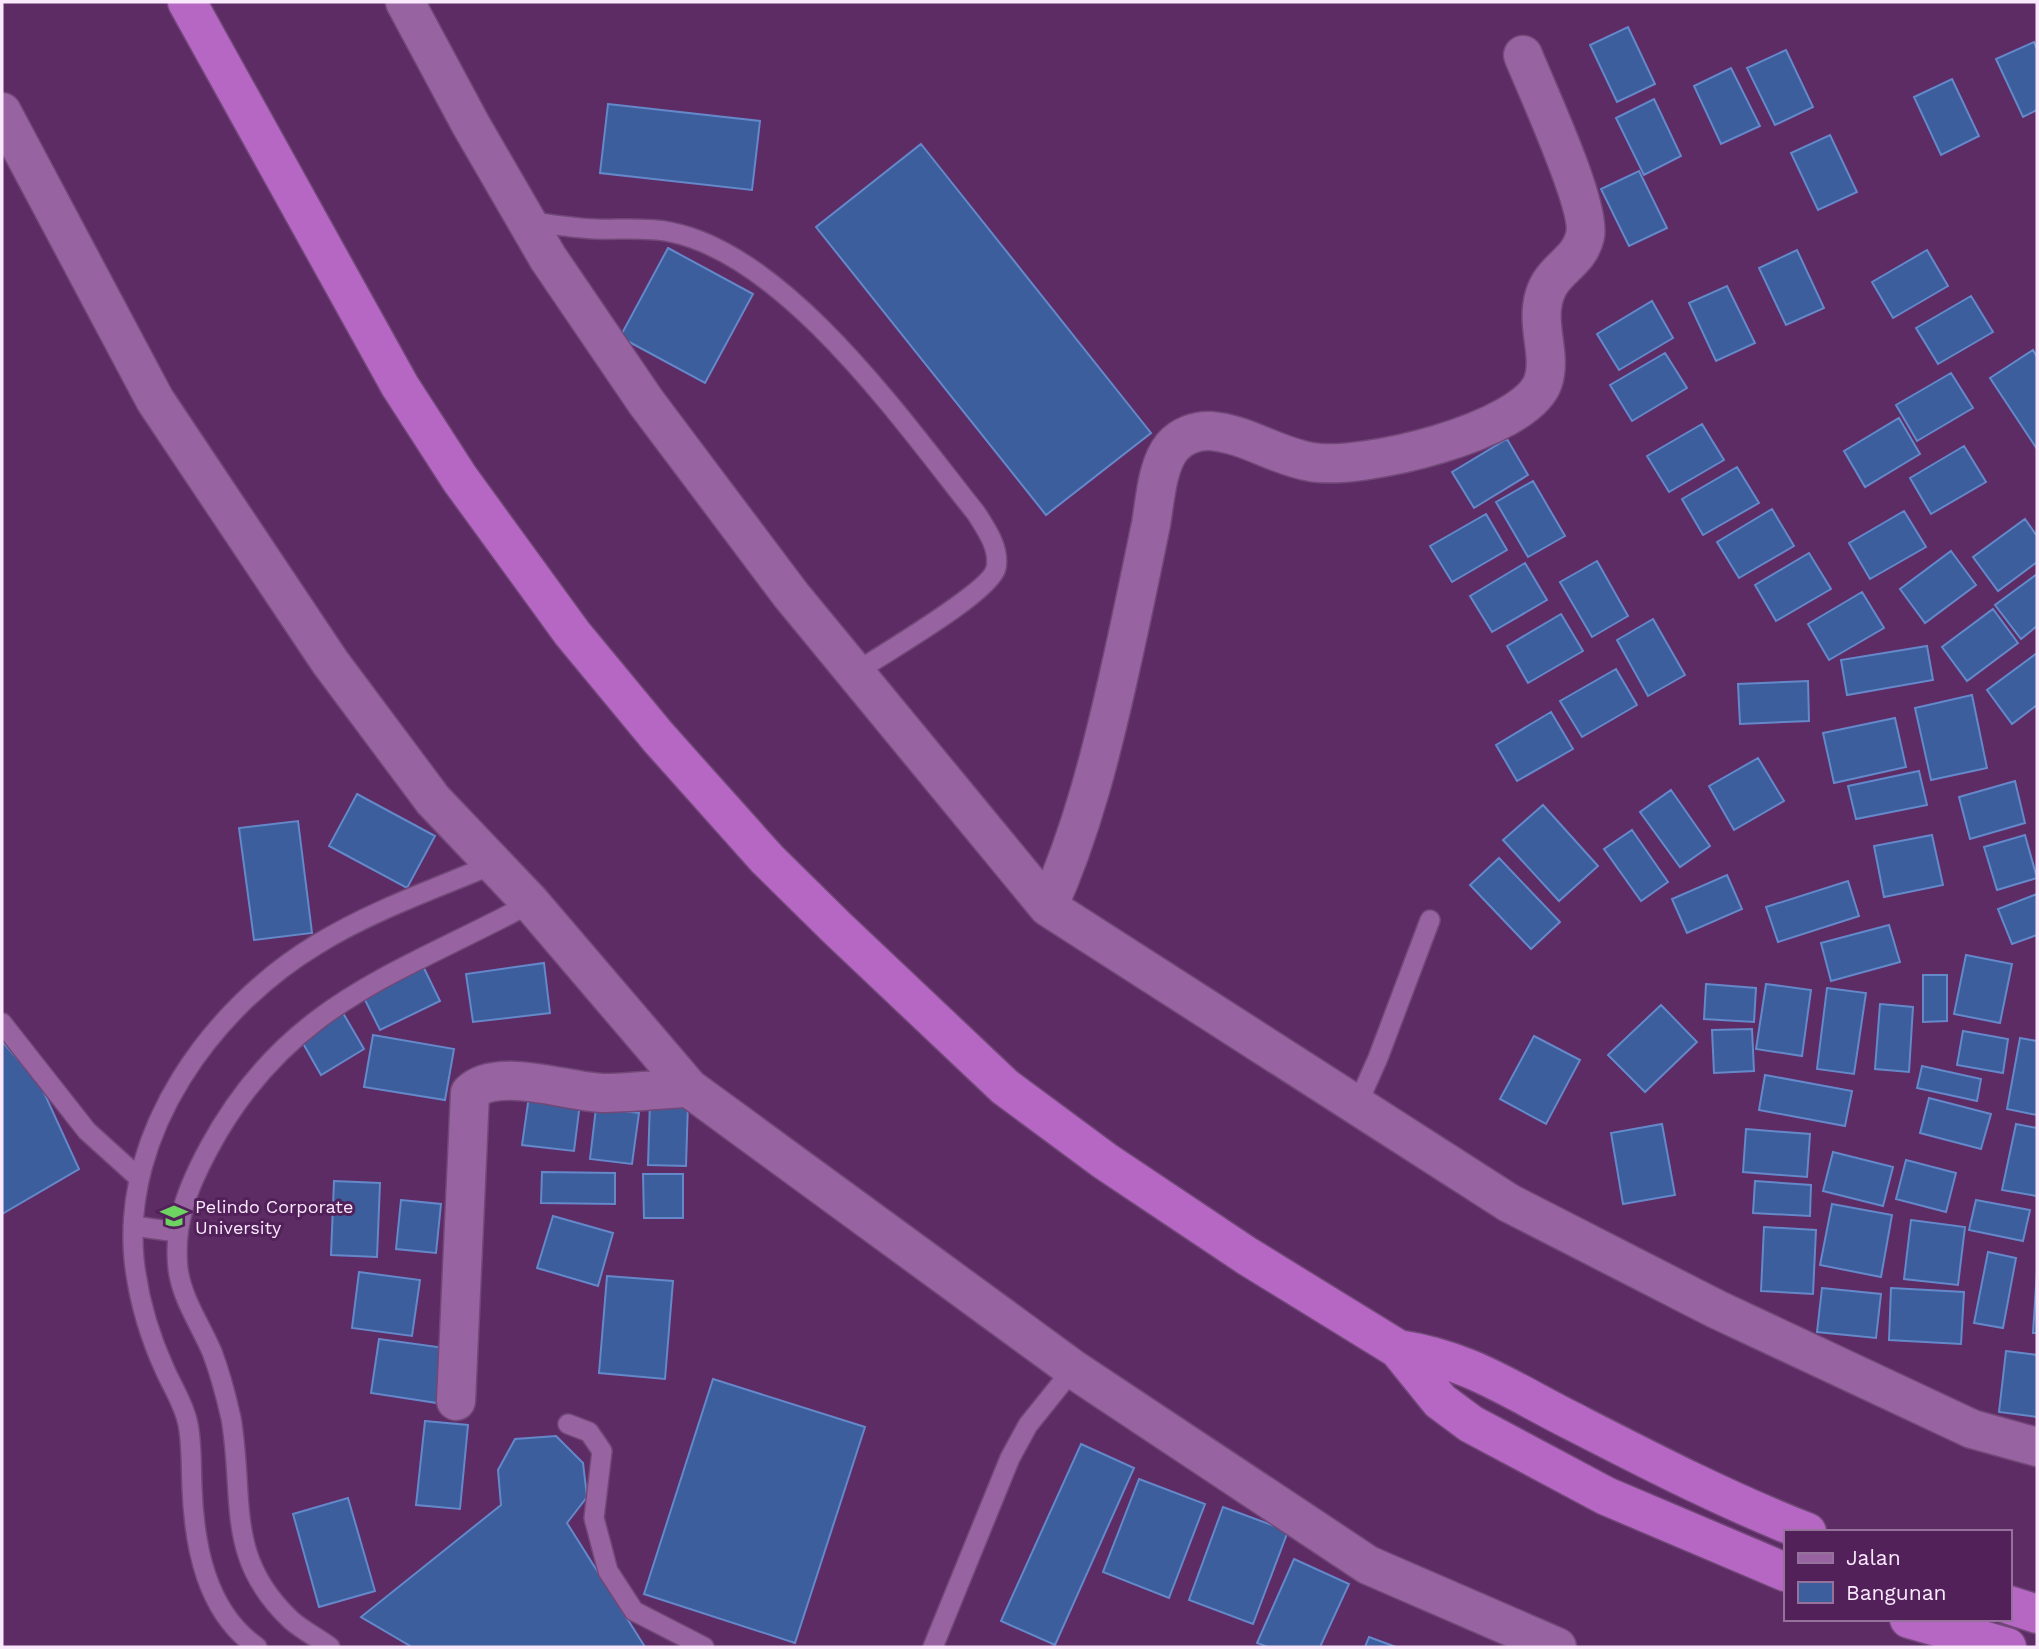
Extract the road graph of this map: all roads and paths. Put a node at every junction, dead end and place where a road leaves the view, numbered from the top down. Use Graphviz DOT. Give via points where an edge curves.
graph roads {
  1 [pos="187,2"];
  2 [pos="405,2"];
  3 [pos="1523,55"];
  4 [pos="2,112"];
  5 [pos="526,221"];
  6 [pos="856,672"];
  7 [pos="494,864"];
  8 [pos="531,903"];
  9 [pos="1048,907"];
  10 [pos="1430,920"];
  11 [pos="2,1023"];
  12 [pos="689,1088"];
  13 [pos="1357,1103"];
  14 [pos="139,1178"];
  15 [pos="133,1226"];
  16 [pos="177,1232"];
  17 [pos="1398,1349"];
  18 [pos="1073,1369"];
  19 [pos="456,1401"];
  20 [pos="568,1424"];
  21 [pos="2037,1447"];
  22 [pos="1802,1530"];
  23 [pos="1784,1572"];
  24 [pos="2011,1606"];
  25 [pos="2037,1614"];
  26 [pos="1916,1621"];
  27 [pos="1514,1639"];
  28 [pos="257,1647"];
  29 [pos="330,1647"];
  30 [pos="704,1647"];
  31 [pos="933,1647"];
  32 [pos="1557,1647"];
  33 [pos="2007,1647"];
  1 -- 17 [label="highway" via="400,386 460,479 572,634 658,737 768,859 1005,1087 1105,1161"];
  2 -- 5 [label="street"];
  3 -- 9 [label="street" via="1581,202 1586,235 1574,257 1550,279 1544,296 1543,383 1526,402 1478,430 1364,463 1309,462 1238,436 1209,431 1194,432 1170,448 1093,782 1075,843"];
  4 -- 7 [label="street" via="155,400 330,662 433,800"];
  5 -- 6 [label="street" via="646,402 784,586"];
  5 -- 6 [label="lane" via="668,231 721,250 774,286 855,364 976,513 997,558 992,578"];
  6 -- 9 [label="street"];
  7 -- 8 [label="street"];
  7 -- 14 [label="lane" via="328,938 243,1002 216,1031 171,1095"];
  8 -- 12 [label="street"];
  8 -- 16 [label="lane" via="373,981 302,1029 264,1066 216,1134 189,1186"];
  9 -- 13 [label="street"];
  10 -- 13 [label="lane"];
  11 -- 14 [label="lane" via="87,1131"];
  12 -- 18 [label="street"];
  12 -- 19 [label="street" via="601,1093 505,1080 470,1093"];
  13 -- 21 [label="street" via="1510,1203 1598,1250 1972,1429"];
  14 -- 15 [label="lane"];
  15 -- 16 [label="lane"];
  15 -- 28 [label="lane" via="139,1293 188,1424 194,1520 208,1580 225,1615"];
  16 -- 29 [label="lane" via="183,1289 212,1352 228,1406 246,1556 272,1599 293,1622"];
  17 -- 22 [label="highway" via="1476,1369 1709,1491"];
  17 -- 23 [label="highway" via="1440,1401 1527,1457"];
  18 -- 27 [label="street" via="1368,1565"];
  18 -- 31 [label="lane" via="1028,1425 1010,1458"];
  20 -- 30 [label="lane" via="589,1432 602,1451 594,1518 608,1571 634,1611"];
  24 -- 25 [label="highway"];
  26 -- 33 [label="highway"];
  27 -- 32 [label="street"];
}
